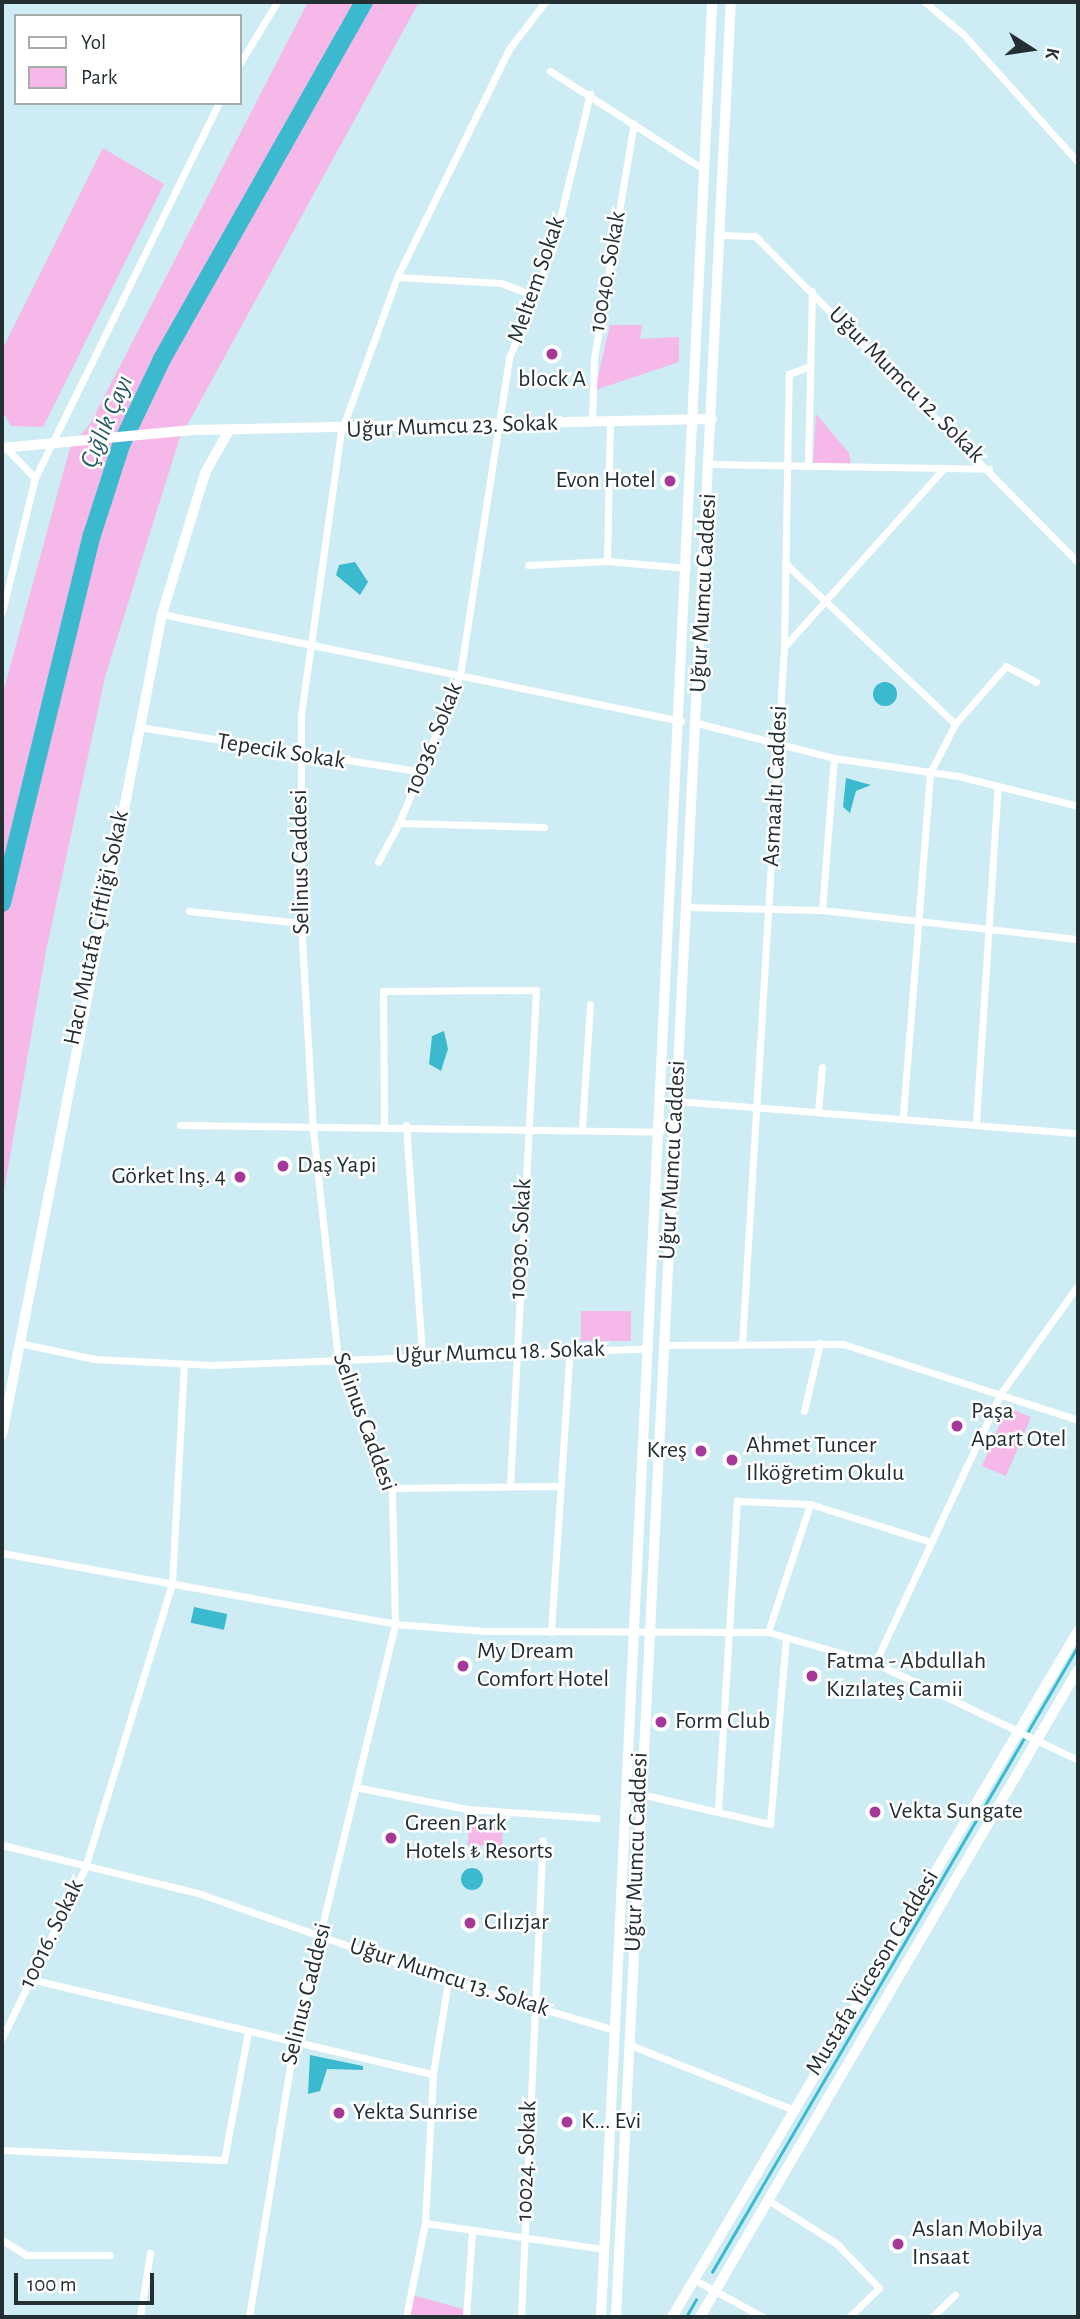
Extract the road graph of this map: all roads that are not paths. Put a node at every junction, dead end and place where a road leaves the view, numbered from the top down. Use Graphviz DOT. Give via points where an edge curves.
graph roads {
  1 [pos="277,2"];
  2 [pos="545,2"];
  3 [pos="712,2"];
  4 [pos="731,2"];
  5 [pos="925,2"];
  6 [pos="242,60"];
  7 [pos="550,71"];
  8 [pos="590,94"];
  9 [pos="218,105"];
  10 [pos="634,123"];
  11 [pos="1078,162"];
  12 [pos="705,171"];
  13 [pos="721,235"];
  14 [pos="397,276"];
  15 [pos="812,291"];
  16 [pos="532,295"];
  17 [pos="810,366"];
  18 [pos="695,417"];
  19 [pos="712,419"];
  20 [pos="610,421"];
  21 [pos="592,422"];
  22 [pos="499,427"];
  23 [pos="228,432"];
  24 [pos="341,432"];
  25 [pos="53,442"];
  26 [pos="4,448"];
  27 [pos="710,464"];
  28 [pos="786,465"];
  29 [pos="807,466"];
  30 [pos="943,469"];
  31 [pos="989,469"];
  32 [pos="35,478"];
  33 [pos="607,561"];
  34 [pos="1078,562"];
  35 [pos="785,563"];
  36 [pos="528,565"];
  37 [pos="688,568"];
  38 [pos="821,604"];
  39 [pos="2,612"];
  40 [pos="162,614"];
  41 [pos="315,645"];
  42 [pos="784,647"];
  43 [pos="460,675"];
  44 [pos="1036,682"];
  45 [pos="682,721"];
  46 [pos="697,723"];
  47 [pos="954,724"];
  48 [pos="139,727"];
  49 [pos="778,740"];
  50 [pos="299,756"];
  51 [pos="834,758"];
  52 [pos="424,772"];
  53 [pos="930,773"];
  54 [pos="998,786"];
  55 [pos="1078,806"];
  56 [pos="398,823"];
  57 [pos="544,827"];
  58 [pos="378,862"];
  59 [pos="687,907"];
  60 [pos="769,909"];
  61 [pos="822,910"];
  62 [pos="189,911"];
  63 [pos="921,917"];
  64 [pos="301,923"];
  65 [pos="988,928"];
  66 [pos="1078,939"];
  67 [pos="590,1004"];
  68 [pos="822,1067"];
  69 [pos="677,1101"];
  70 [pos="756,1106"];
  71 [pos="818,1111"];
  72 [pos="903,1118"];
  73 [pos="976,1123"];
  74 [pos="384,1124"];
  75 [pos="180,1125"];
  76 [pos="406,1125"];
  77 [pos="527,1126"];
  78 [pos="582,1128"];
  79 [pos="313,1130"];
  80 [pos="660,1132"];
  81 [pos="1078,1133"];
  82 [pos="1078,1285"];
  83 [pos="19,1343"];
  84 [pos="820,1343"];
  85 [pos="742,1344"];
  86 [pos="663,1345"];
  87 [pos="646,1348"];
  88 [pos="570,1349"];
  89 [pos="516,1352"];
  90 [pos="422,1354"];
  91 [pos="338,1360"];
  92 [pos="184,1364"];
  93 [pos="1000,1392"];
  94 [pos="804,1411"];
  95 [pos="1078,1420"];
  96 [pos="2,1435"];
  97 [pos="510,1486"];
  98 [pos="561,1486"];
  99 [pos="392,1488"];
  100 [pos="810,1504"];
  101 [pos="931,1542"];
  102 [pos="2,1553"];
  103 [pos="172,1584"];
  104 [pos="396,1624"];
  105 [pos="646,1628"];
  106 [pos="632,1629"];
  107 [pos="730,1631"];
  108 [pos="1078,1631"];
  109 [pos="551,1632"];
  110 [pos="768,1633"];
  111 [pos="786,1638"];
  112 [pos="874,1663"];
  113 [pos="1078,1670"];
  114 [pos="1022,1729"];
  115 [pos="1036,1735"];
  116 [pos="1078,1760"];
  117 [pos="360,1788"];
  118 [pos="640,1794"];
  119 [pos="718,1811"];
  120 [pos="597,1818"];
  121 [pos="543,1841"];
  122 [pos="2,1845"];
  123 [pos="85,1868"];
  124 [pos="320,1938"];
  125 [pos="30,1979"];
  126 [pos="448,1982"];
  127 [pos="533,2005"];
  128 [pos="614,2030"];
  129 [pos="248,2032"];
  130 [pos="2,2038"];
  131 [pos="293,2042"];
  132 [pos="630,2045"];
  133 [pos="433,2074"];
  134 [pos="792,2109"];
  135 [pos="2,2150"];
  136 [pos="768,2200"];
  137 [pos="425,2223"];
  138 [pos="472,2231"];
  139 [pos="2,2239"];
  140 [pos="524,2239"];
  141 [pos="604,2249"];
  142 [pos="150,2252"];
  143 [pos="110,2255"];
  144 [pos="693,2278"];
  145 [pos="715,2292"];
  146 [pos="955,2295"];
  147 [pos="140,2317"];
  148 [pos="249,2317"];
  149 [pos="406,2317"];
  150 [pos="466,2317"];
  151 [pos="520,2317"];
  152 [pos="601,2317"];
  153 [pos="616,2317"];
  154 [pos="672,2317"];
  155 [pos="700,2317"];
  156 [pos="763,2317"];
  157 [pos="849,2317"];
  158 [pos="932,2317"];
  1 -- 6 [label="street"];
  2 -- 14 [label="street, Selinus Caddesi" via="509,49"];
  3 -- 12 [label="main road, Uğur Mumcu Caddesi"];
  4 -- 13 [label="main road, Uğur Mumcu Caddesi"];
  5 -- 11 [label="street" via="964,35"];
  7 -- 8 [label="street"];
  8 -- 10 [label="street"];
  8 -- 16 [label="street, Meltem Sokak" via="552,251"];
  9 -- 25 [label="street"];
  10 -- 12 [label="street"];
  10 -- 21 [label="street, 10040. Sokak" via="594,359"];
  12 -- 18 [label="main road, Uğur Mumcu Caddesi"];
  13 -- 15 [label="street, Uğur Mumcu 12. Sokak" via="755,236"];
  13 -- 19 [label="main road, Uğur Mumcu Caddesi"];
  14 -- 16 [label="street" via="501,282"];
  14 -- 24 [label="street, Selinus Caddesi"];
  15 -- 17 [label="street"];
  15 -- 31 [label="street, Uğur Mumcu 12. Sokak"];
  16 -- 22 [label="street, Meltem Sokak" via="509,358"];
  17 -- 28 [label="street, Asmaaltı Caddesi" via="789,374"];
  17 -- 29 [label="street"];
  18 -- 19 [label="street, Uğur Mumcu 23. Sokak"];
  18 -- 20 [label="street, Uğur Mumcu 23. Sokak"];
  18 -- 37 [label="main road, Uğur Mumcu Caddesi"];
  19 -- 27 [label="main road, Uğur Mumcu Caddesi"];
  20 -- 21 [label="street, Uğur Mumcu 23. Sokak"];
  20 -- 33 [label="street"];
  21 -- 22 [label="street, Uğur Mumcu 23. Sokak"];
  22 -- 24 [label="street, Uğur Mumcu 23. Sokak"];
  22 -- 43 [label="street, 10036. Sokak"];
  23 -- 24 [label="street, Uğur Mumcu 23. Sokak"];
  23 -- 25 [label="street, Uğur Mumcu 23. Sokak" via="192,430"];
  23 -- 40 [label="street, Hacı Mutafa Çiftliği Sokak" via="205,473"];
  24 -- 41 [label="street, Selinus Caddesi"];
  25 -- 26 [label="street, Uğur Mumcu 23. Sokak"];
  25 -- 32 [label="street"];
  26 -- 32 [label="street"];
  27 -- 28 [label="street"];
  27 -- 46 [label="main road, Uğur Mumcu Caddesi"];
  28 -- 29 [label="street"];
  28 -- 35 [label="street, Asmaaltı Caddesi"];
  29 -- 30 [label="street"];
  30 -- 31 [label="street"];
  30 -- 38 [label="street"];
  31 -- 34 [label="street, Uğur Mumcu 12. Sokak"];
  32 -- 39 [label="street"];
  33 -- 36 [label="street"];
  33 -- 37 [label="street"];
  35 -- 38 [label="street"];
  35 -- 42 [label="street, Asmaaltı Caddesi"];
  37 -- 45 [label="main road, Uğur Mumcu Caddesi"];
  38 -- 42 [label="street"];
  38 -- 47 [label="street"];
  40 -- 41 [label="street"];
  40 -- 48 [label="street, Hacı Mutafa Çiftliği Sokak"];
  41 -- 43 [label="street"];
  41 -- 50 [label="street, Selinus Caddesi"];
  42 -- 49 [label="street, Asmaaltı Caddesi"];
  43 -- 45 [label="street"];
  43 -- 52 [label="street, 10036. Sokak"];
  44 -- 47 [label="street" via="1006,666"];
  45 -- 46 [label="main road"];
  45 -- 80 [label="main road, Uğur Mumcu Caddesi"];
  46 -- 49 [label="street"];
  46 -- 59 [label="main road, Uğur Mumcu Caddesi"];
  47 -- 53 [label="street"];
  48 -- 50 [label="street, Tepecik Sokak"];
  48 -- 83 [label="street, Hacı Mutafa Çiftliği Sokak"];
  49 -- 51 [label="street"];
  49 -- 60 [label="street, Asmaaltı Caddesi"];
  50 -- 52 [label="street, Tepecik Sokak"];
  50 -- 64 [label="street, Selinus Caddesi"];
  51 -- 53 [label="street"];
  51 -- 61 [label="street"];
  52 -- 56 [label="street, 10036. Sokak"];
  53 -- 54 [label="street"];
  53 -- 63 [label="street"];
  54 -- 55 [label="street"];
  54 -- 65 [label="street"];
  56 -- 57 [label="street, 10036. Sokak"];
  56 -- 58 [label="street"];
  59 -- 60 [label="street"];
  59 -- 69 [label="main road, Uğur Mumcu Caddesi"];
  60 -- 61 [label="street"];
  60 -- 70 [label="street, Asmaaltı Caddesi"];
  61 -- 63 [label="street"];
  62 -- 64 [label="street"];
  63 -- 65 [label="street"];
  63 -- 72 [label="street"];
  64 -- 79 [label="street, Selinus Caddesi"];
  65 -- 66 [label="street"];
  65 -- 73 [label="street"];
  67 -- 78 [label="street"];
  68 -- 71 [label="street"];
  69 -- 70 [label="street"];
  69 -- 86 [label="main road, Uğur Mumcu Caddesi"];
  70 -- 71 [label="street"];
  70 -- 85 [label="street, Asmaaltı Caddesi"];
  71 -- 72 [label="street"];
  72 -- 73 [label="street"];
  73 -- 81 [label="street"];
  74 -- 76 [label="street"];
  74 -- 77 [label="street, 10030. Sokak" via="380,999 394,987 536,990"];
  74 -- 79 [label="street"];
  75 -- 79 [label="street"];
  76 -- 77 [label="street"];
  76 -- 90 [label="street"];
  77 -- 78 [label="street"];
  77 -- 89 [label="street, 10030. Sokak"];
  78 -- 80 [label="street"];
  79 -- 91 [label="street, Selinus Caddesi"];
  80 -- 87 [label="main road, Uğur Mumcu Caddesi"];
  82 -- 93 [label="street"];
  83 -- 92 [label="street, Uğur Mumcu 18. Sokak" via="94,1359"];
  83 -- 96 [label="street, Hacı Mutafa Çiftliği Sokak"];
  84 -- 85 [label="street"];
  84 -- 93 [label="street"];
  84 -- 94 [label="street"];
  85 -- 86 [label="street"];
  86 -- 105 [label="main road, Uğur Mumcu Caddesi"];
  87 -- 88 [label="street, Uğur Mumcu 18. Sokak"];
  87 -- 106 [label="main road, Uğur Mumcu Caddesi"];
  88 -- 89 [label="street, Uğur Mumcu 18. Sokak"];
  88 -- 98 [label="street"];
  89 -- 90 [label="street, Uğur Mumcu 18. Sokak"];
  89 -- 97 [label="street, 10030. Sokak"];
  90 -- 91 [label="street, Uğur Mumcu 18. Sokak"];
  91 -- 92 [label="street, Uğur Mumcu 18. Sokak"];
  91 -- 99 [label="street, Selinus Caddesi"];
  92 -- 103 [label="street, 10016. Sokak"];
  93 -- 95 [label="street"];
  93 -- 101 [label="street"];
  97 -- 98 [label="street"];
  97 -- 99 [label="street"];
  98 -- 109 [label="street"];
  99 -- 104 [label="street, Selinus Caddesi"];
  100 -- 101 [label="street"];
  100 -- 107 [label="street" via="737,1501"];
  100 -- 110 [label="street"];
  101 -- 112 [label="street"];
  102 -- 103 [label="street"];
  103 -- 104 [label="street"];
  103 -- 123 [label="street, 10016. Sokak"];
  104 -- 109 [label="street"];
  104 -- 117 [label="street, Selinus Caddesi"];
  105 -- 106 [label="street"];
  105 -- 107 [label="street"];
  105 -- 118 [label="main road, Uğur Mumcu Caddesi"];
  106 -- 109 [label="street"];
  106 -- 128 [label="main road, Uğur Mumcu Caddesi"];
  107 -- 110 [label="street"];
  107 -- 119 [label="street"];
  108 -- 114 [label="street, Mustafa Yüceson Caddesi"];
  110 -- 111 [label="street"];
  111 -- 112 [label="street"];
  111 -- 119 [label="street" via="770,1824"];
  112 -- 114 [label="street"];
  113 -- 115 [label="street, Mustafa Yüceson Caddesi"];
  114 -- 115 [label="street"];
  114 -- 134 [label="street, Mustafa Yüceson Caddesi"];
  115 -- 116 [label="street"];
  115 -- 136 [label="street, Mustafa Yüceson Caddesi"];
  117 -- 120 [label="street" via="467,1809"];
  117 -- 124 [label="street, Selinus Caddesi"];
  118 -- 119 [label="street"];
  118 -- 132 [label="main road, Uğur Mumcu Caddesi"];
  121 -- 127 [label="street, 10024. Sokak"];
  122 -- 123 [label="street, Uğur Mumcu 13. Sokak"];
  123 -- 124 [label="street, Uğur Mumcu 13. Sokak" via="201,1894"];
  123 -- 125 [label="street, 10016. Sokak"];
  124 -- 126 [label="street, Uğur Mumcu 13. Sokak"];
  124 -- 131 [label="street, Selinus Caddesi"];
  125 -- 129 [label="street"];
  125 -- 130 [label="street, 10016. Sokak"];
  126 -- 127 [label="street, Uğur Mumcu 13. Sokak"];
  126 -- 133 [label="street"];
  127 -- 128 [label="street, Uğur Mumcu 13. Sokak"];
  127 -- 140 [label="street, 10024. Sokak"];
  128 -- 141 [label="main road, Uğur Mumcu Caddesi"];
  129 -- 131 [label="street"];
  129 -- 135 [label="street" via="224,2160"];
  131 -- 133 [label="street"];
  131 -- 148 [label="street, Selinus Caddesi"];
  132 -- 134 [label="street"];
  132 -- 153 [label="main road, Uğur Mumcu Caddesi"];
  133 -- 137 [label="street"];
  134 -- 144 [label="street, Mustafa Yüceson Caddesi"];
  136 -- 145 [label="street, Mustafa Yüceson Caddesi"];
  136 -- 157 [label="street" via="837,2244 879,2288"];
  137 -- 138 [label="street"];
  137 -- 149 [label="street"];
  138 -- 140 [label="street"];
  138 -- 150 [label="street"];
  139 -- 143 [label="street" via="26,2255"];
  140 -- 141 [label="street"];
  140 -- 151 [label="street, 10024. Sokak"];
  141 -- 152 [label="main road, Uğur Mumcu Caddesi"];
  142 -- 147 [label="street"];
  144 -- 145 [label="street"];
  144 -- 154 [label="street, Mustafa Yüceson Caddesi"];
  145 -- 155 [label="street, Mustafa Yüceson Caddesi"];
  145 -- 156 [label="street"];
  146 -- 158 [label="street"];
}
